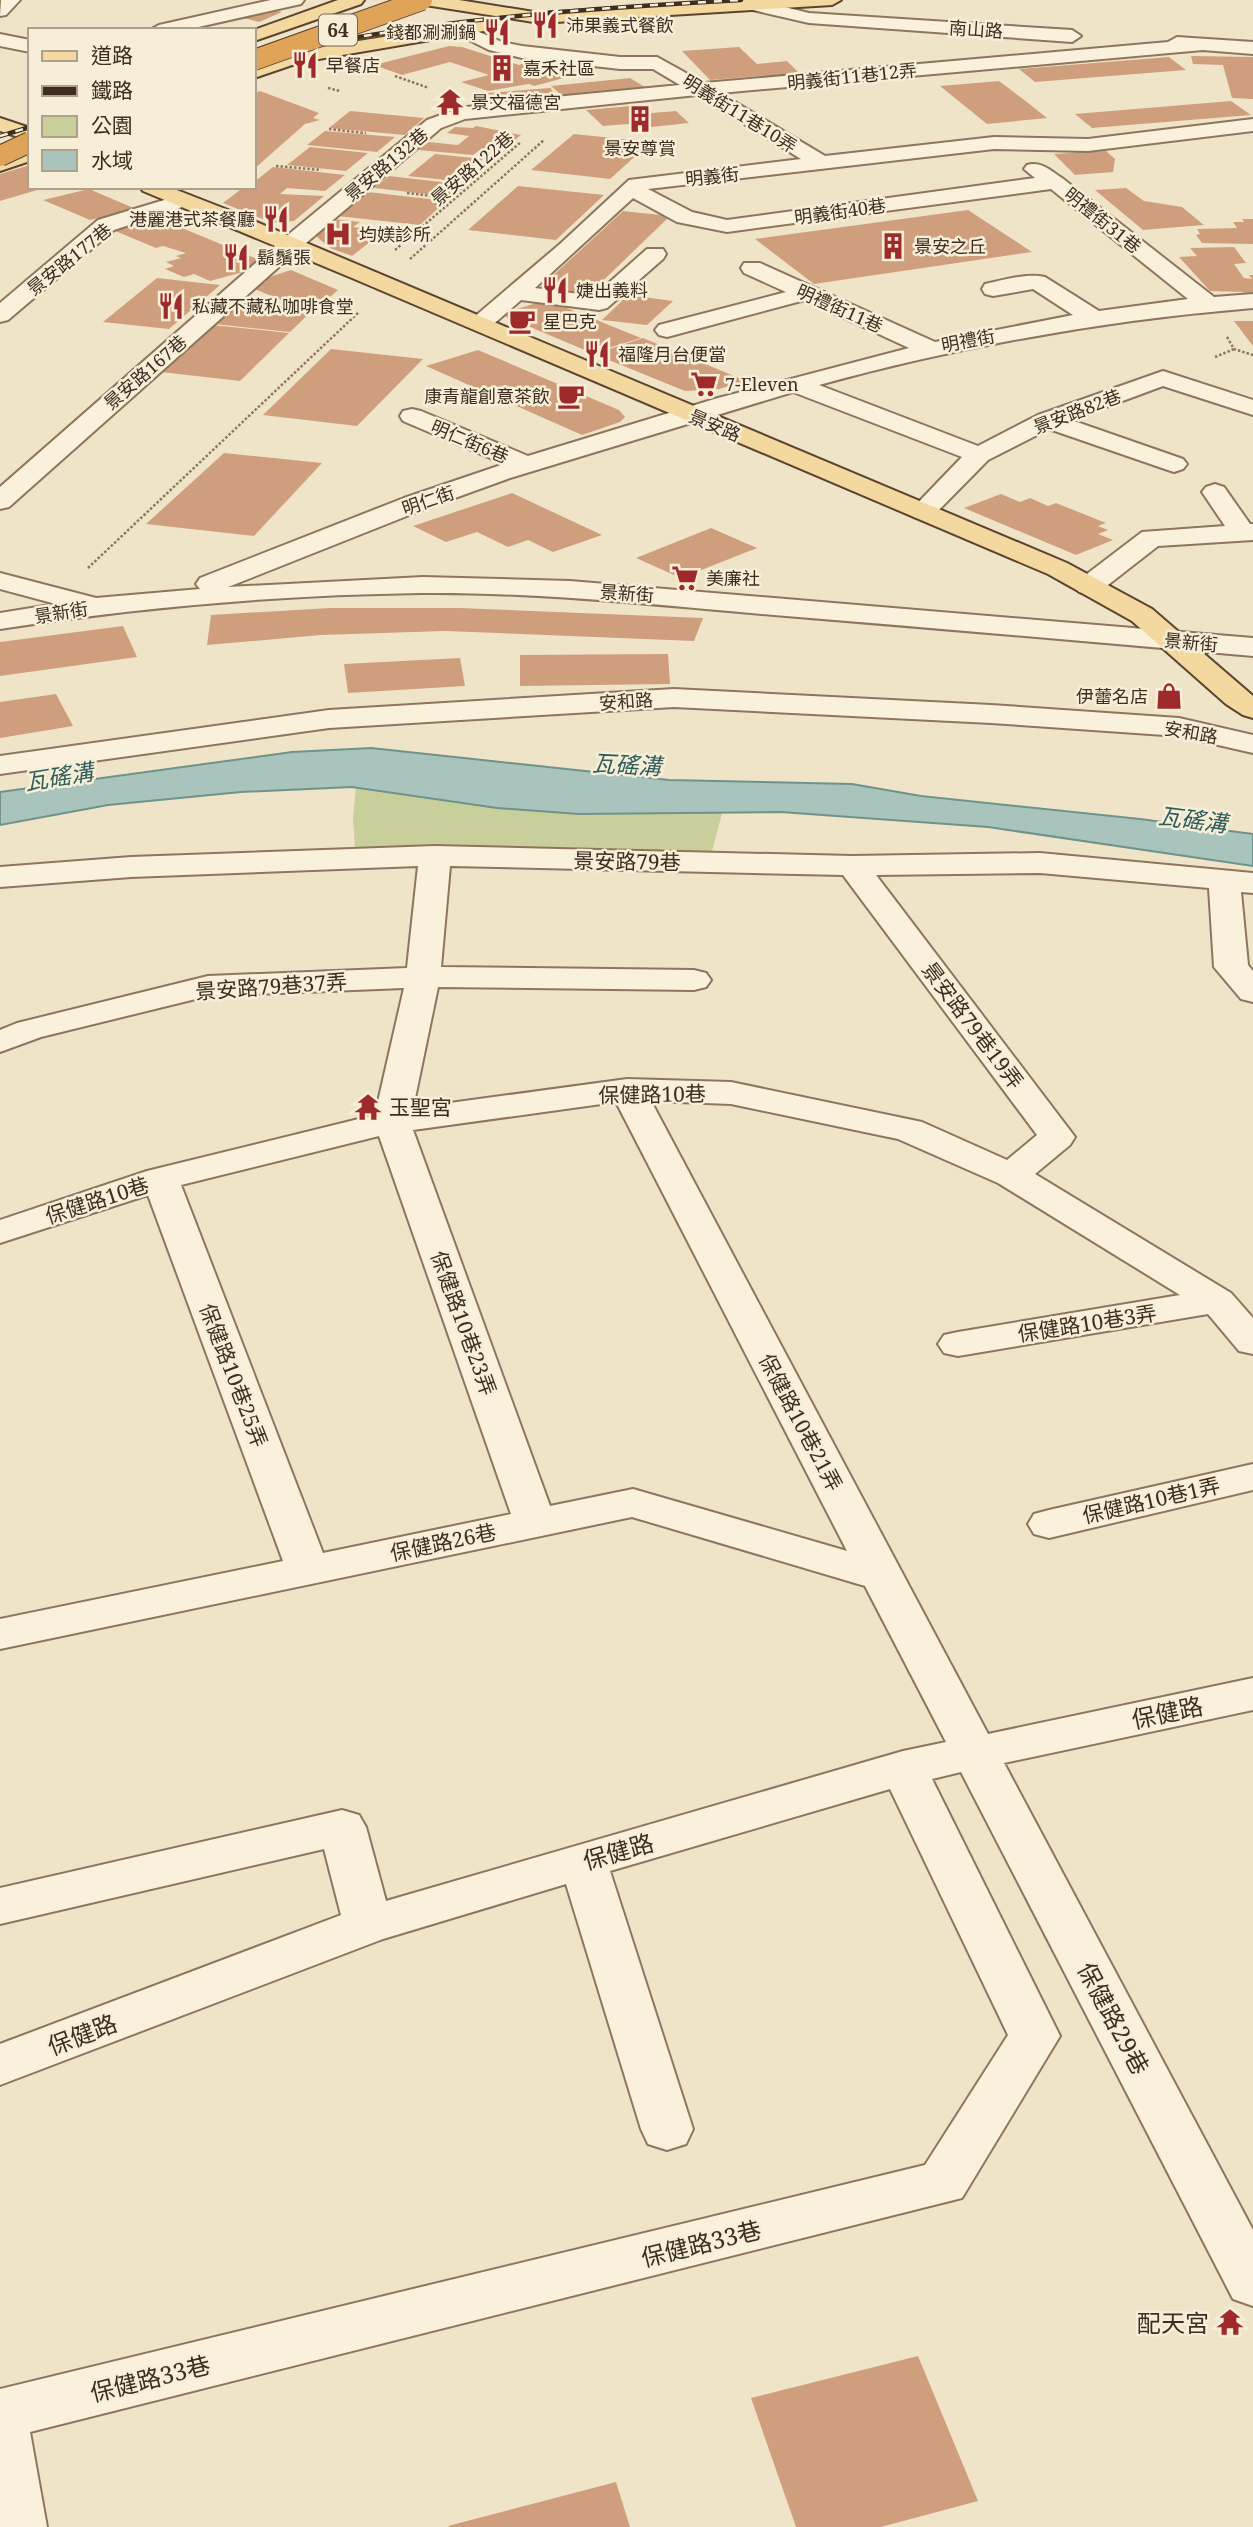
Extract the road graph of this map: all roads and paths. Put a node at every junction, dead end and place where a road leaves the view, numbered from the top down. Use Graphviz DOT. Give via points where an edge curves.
graph roads {
  1 [pos="11,0"];
  2 [pos="295,0"];
  3 [pos="369,0"];
  4 [pos="396,0"];
  5 [pos="407,0"];
  6 [pos="423,0"];
  7 [pos="832,0"];
  8 [pos="346,1"];
  9 [pos="808,1"];
  10 [pos="459,3"];
  11 [pos="750,4"];
  12 [pos="0,11"];
  13 [pos="304,18"];
  14 [pos="540,18"];
  15 [pos="832,19"];
  16 [pos="168,28"];
  17 [pos="461,29"];
  18 [pos="256,37"];
  19 [pos="256,37"];
  20 [pos="354,38"];
  21 [pos="0,40"];
  22 [pos="1202,45"];
  23 [pos="28,46"];
  24 [pos="1253,48"];
  25 [pos="328,51"];
  26 [pos="290,58"];
  27 [pos="256,59"];
  28 [pos="999,61"];
  29 [pos="256,71"];
  30 [pos="704,90"];
  31 [pos="502,108"];
  32 [pos="28,116"];
  33 [pos="0,124"];
  34 [pos="1253,125"];
  35 [pos="28,134"];
  36 [pos="525,138"];
  37 [pos="535,139"];
  38 [pos="994,143"];
  39 [pos="28,145"];
  40 [pos="28,146"];
  41 [pos="0,151"];
  42 [pos="28,155"];
  43 [pos="0,156"];
  44 [pos="822,164"];
  45 [pos="0,165"];
  46 [pos="1055,182"];
  47 [pos="155,189"];
  48 [pos="632,189"];
  49 [pos="184,200"];
  50 [pos="291,244"];
  51 [pos="654,254"];
  52 [pos="401,266"];
  53 [pos="752,268"];
  54 [pos="366,275"];
  55 [pos="387,285"];
  56 [pos="993,289"];
  57 [pos="517,293"];
  58 [pos="807,293"];
  59 [pos="1253,301"];
  60 [pos="1208,304"];
  61 [pos="0,315"];
  62 [pos="1093,317"];
  63 [pos="481,323"];
  64 [pos="667,330"];
  65 [pos="929,348"];
  66 [pos="795,384"];
  67 [pos="1253,408"];
  68 [pos="689,414"];
  69 [pos="412,415"];
  70 [pos="1046,420"];
  71 [pos="979,455"];
  72 [pos="1174,464"];
  73 [pos="529,466"];
  74 [pos="1215,492"];
  75 [pos="0,501"];
  76 [pos="923,511"];
  77 [pos="1248,533"];
  78 [pos="0,581"];
  79 [pos="1090,586"];
  80 [pos="60,595"];
  81 [pos="172,599"];
  82 [pos="95,606"];
  83 [pos="0,621"];
  84 [pos="1172,640"];
  85 [pos="1253,647"];
  86 [pos="1253,709"];
  87 [pos="1253,744"];
  88 [pos="0,765"];
  89 [pos="435,856"];
  90 [pos="852,866"];
  91 [pos="0,877"];
  92 [pos="1238,882"];
  93 [pos="423,977"];
  94 [pos="694,980"];
  95 [pos="1253,992"];
  96 [pos="0,1042"];
  97 [pos="627,1090"];
  98 [pos="392,1122"];
  99 [pos="1011,1175"];
  100 [pos="160,1179"];
  101 [pos="0,1232"];
  102 [pos="1217,1301"];
  103 [pos="1253,1342"];
  104 [pos="958,1344"];
  105 [pos="1253,1477"];
  106 [pos="535,1523"];
  107 [pos="1049,1524"];
  108 [pos="308,1570"];
  109 [pos="882,1576"];
  110 [pos="0,1634"];
  111 [pos="1253,1694"];
  112 [pos="976,1754"];
  113 [pos="903,1768"];
  114 [pos="583,1861"];
  115 [pos="0,1906"];
  116 [pos="369,1925"];
  117 [pos="0,2065"];
  118 [pos="667,2129"];
  119 [pos="1253,2283"];
  120 [pos="0,2414"];
  121 [pos="0,2427"];
  122 [pos="17,2527"];
  1 -- 12 [label="street"];
  2 -- 16 [label="street"];
  3 -- 18 [label="highway, 64"];
  4 -- 13 [label="main road"];
  5 -- 20 [label="main road"];
  6 -- 10 [label="main road"];
  6 -- 27 [label="highway, 64, bridge"];
  7 -- 9 [label="main road"];
  8 -- 13 [label="main road"];
  9 -- 11 [label="main road"];
  9 -- 15 [label="street" via="808,13"];
  10 -- 14 [label="main road"];
  10 -- 20 [label="main road"];
  11 -- 14 [label="main road"];
  11 -- 15 [label="street, 南山路"];
  13 -- 19 [label="main road"];
  14 -- 17 [label="main road"];
  15 -- 22 [label="street, 南山路"];
  17 -- 25 [label="main road"];
  17 -- 30 [label="street, 明義街11巷10弄" via="496,46 522,52 657,63"];
  20 -- 26 [label="main road"];
  21 -- 23 [label="street"];
  22 -- 24 [label="street, 南山路"];
  22 -- 28 [label="street, 南山路"];
  25 -- 26 [label="main road"];
  25 -- 31 [label="path" via="423,87"];
  26 -- 29 [label="main road"];
  28 -- 30 [label="street, 明義街11巷12弄"];
  30 -- 31 [label="street, 景安路132巷"];
  30 -- 44 [label="street, 明義街11巷10弄"];
  31 -- 50 [label="street, 景安路132巷" via="461,114 434,124"];
  32 -- 33 [label="highway"];
  33 -- 35 [label="main road"];
  34 -- 38 [label="street, 明義街" via="1088,145"];
  36 -- 54 [label="path, 景安路122巷"];
  37 -- 52 [label="path" via="544,140"];
  38 -- 44 [label="street, 明義街"];
  38 -- 46 [label="street, 明禮街31巷"];
  39 -- 41 [label="main road"];
  40 -- 43 [label="highway, bridge"];
  42 -- 45 [label="main road"];
  44 -- 48 [label="street, 明義街" via="636,184"];
  46 -- 48 [label="street, 明義街40巷" via="727,226 685,217"];
  46 -- 60 [label="street, 明禮街31巷"];
  47 -- 49 [label="main road, 景安路"];
  48 -- 57 [label="street, 明義街"];
  49 -- 50 [label="main road, 景安路"];
  49 -- 61 [label="street, 景安路177巷" via="106,225"];
  50 -- 54 [label="main road, 景安路"];
  50 -- 75 [label="street, 景安路167巷"];
  51 -- 57 [label="street" via="599,303"];
  53 -- 58 [label="street, 明禮街11巷"];
  54 -- 55 [label="main road, 景安路"];
  55 -- 63 [label="main road, 景安路"];
  55 -- 80 [label="path"];
  56 -- 62 [label="street" via="1037,282"];
  57 -- 63 [label="street, 明義街"];
  58 -- 64 [label="street"];
  58 -- 65 [label="street, 明禮街11巷"];
  59 -- 60 [label="street, 明禮街"];
  60 -- 62 [label="street, 明禮街"];
  62 -- 65 [label="street, 明禮街"];
  63 -- 68 [label="main road, 景安路"];
  65 -- 66 [label="street, 明禮街"];
  66 -- 68 [label="street, 明禮街"];
  66 -- 71 [label="street"];
  67 -- 70 [label="street, 景安路82巷" via="1163,378"];
  68 -- 73 [label="street, 明仁街"];
  68 -- 76 [label="main road, 景安路"];
  69 -- 73 [label="street, 明仁街6巷"];
  70 -- 71 [label="street, 景安路82巷"];
  70 -- 72 [label="street"];
  71 -- 76 [label="street, 景安路82巷"];
  73 -- 81 [label="street, 明仁街" via="415,504"];
  74 -- 77 [label="street"];
  76 -- 79 [label="main road, 景安路"];
  77 -- 79 [label="street" via="1151,538"];
  78 -- 80 [label="street"];
  79 -- 84 [label="main road, 景安路" via="1127,605"];
  80 -- 82 [label="street"];
  81 -- 82 [label="street, 景新街"];
  81 -- 84 [label="street, 景新街" via="423,584 570,589"];
  82 -- 83 [label="street, 景新街"];
  84 -- 85 [label="street, 景新街"];
  84 -- 86 [label="main road, 景安路"];
  87 -- 88 [label="street, 安和路" via="1179,727 674,698 330,719"];
  89 -- 90 [label="street, 景安路79巷"];
  89 -- 91 [label="street, 景安路79巷" via="131,867"];
  89 -- 93 [label="street"];
  90 -- 92 [label="street, 景安路79巷" via="1040,863"];
  90 -- 99 [label="street, 景安路79巷19弄" via="1057,1137"];
  92 -- 95 [label="street" via="1231,967"];
  93 -- 94 [label="street, 景安路79巷37弄"];
  93 -- 96 [label="street, 景安路79巷37弄" via="208,986 29,1030"];
  93 -- 98 [label="street"];
  97 -- 98 [label="street, 保健路10巷"];
  97 -- 99 [label="street, 保健路10巷" via="731,1093 909,1130"];
  97 -- 109 [label="street, 保健路10巷21弄"];
  98 -- 100 [label="street, 保健路10巷"];
  98 -- 106 [label="street, 保健路10巷23弄"];
  99 -- 102 [label="street, 保健路10巷"];
  100 -- 101 [label="street, 保健路10巷"];
  100 -- 108 [label="street, 保健路10巷25弄"];
  102 -- 103 [label="street, 保健路10巷"];
  102 -- 104 [label="street, 保健路10巷3弄"];
  105 -- 107 [label="street, 保健路10巷1弄"];
  106 -- 108 [label="street, 保健路26巷"];
  106 -- 109 [label="street, 保健路26巷" via="633,1503"];
  108 -- 110 [label="street, 保健路26巷"];
  109 -- 112 [label="street, 保健路10巷21弄"];
  111 -- 112 [label="street, 保健路"];
  112 -- 113 [label="street, 保健路"];
  112 -- 119 [label="street, 保健路29巷"];
  113 -- 114 [label="street, 保健路"];
  113 -- 120 [label="street, 保健路33巷" via="1034,2036 943,2183"];
  114 -- 116 [label="street, 保健路"];
  114 -- 118 [label="street"];
  115 -- 116 [label="street" via="342,1826"];
  116 -- 117 [label="street, 保健路"];
  121 -- 122 [label="street"];
}
